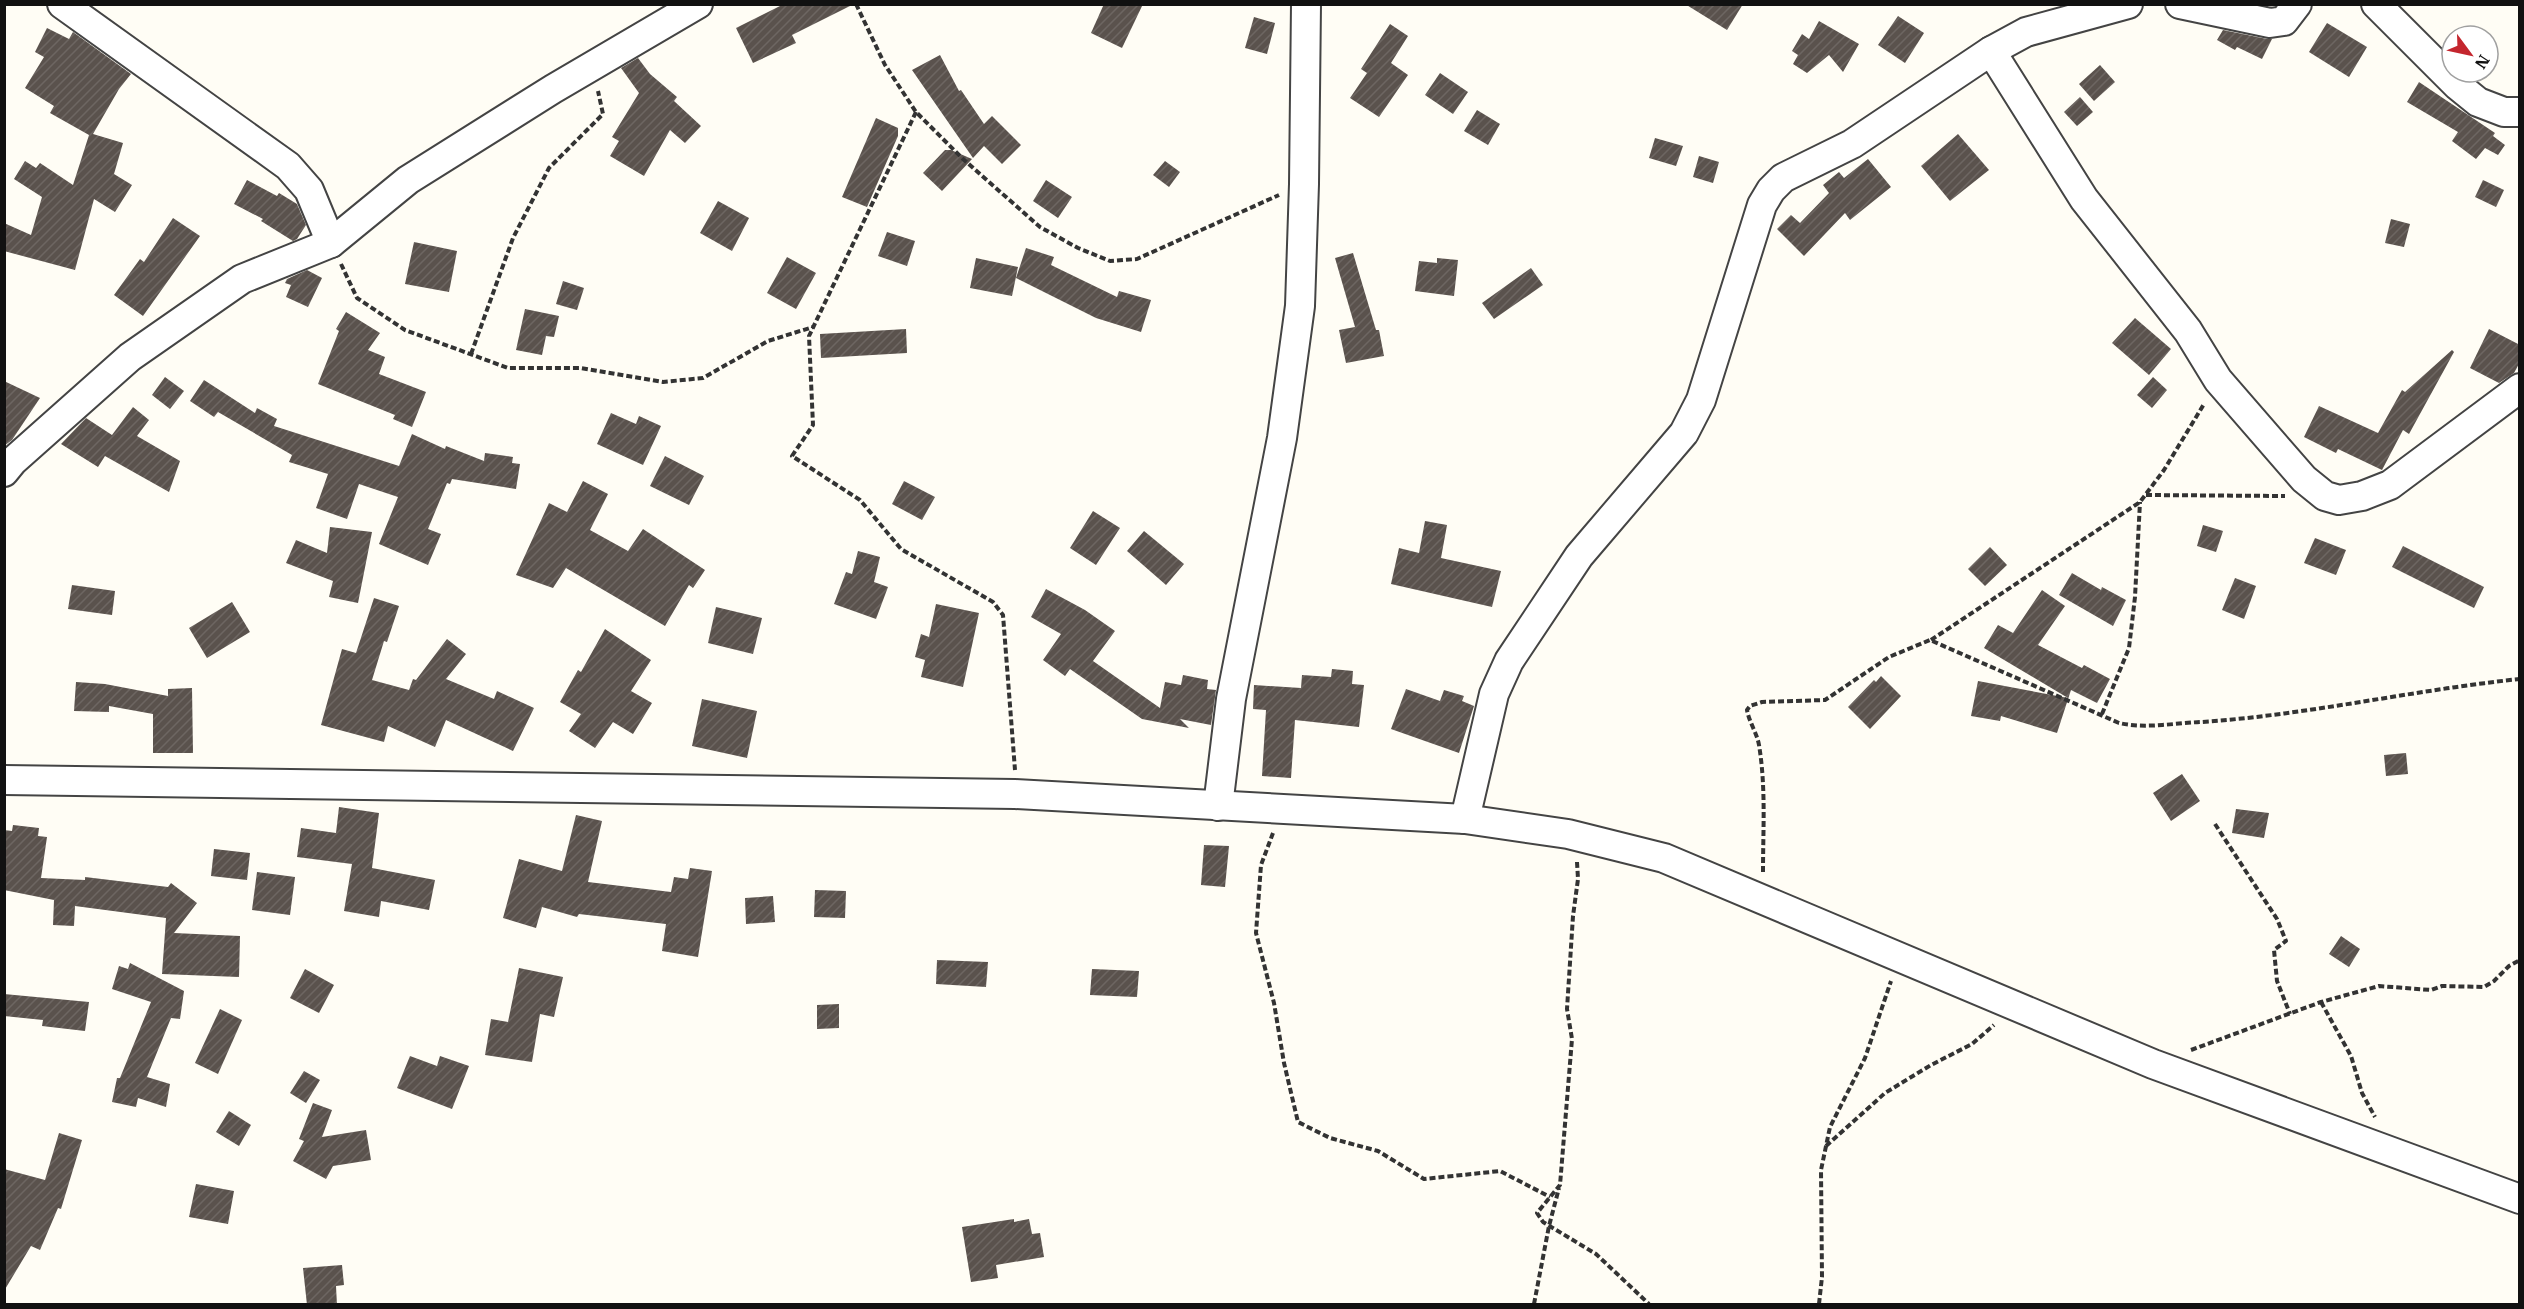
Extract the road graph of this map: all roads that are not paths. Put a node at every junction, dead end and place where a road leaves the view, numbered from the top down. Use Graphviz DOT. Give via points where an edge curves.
graph roads {
  1 [pos="62,4"];
  2 [pos="698,4"];
  3 [pos="1306,4"];
  4 [pos="2128,4"];
  5 [pos="2180,4"];
  6 [pos="2297,4"];
  7 [pos="2376,4"];
  8 [pos="1991,51"];
  9 [pos="2520,112"];
  10 [pos="331,243"];
  11 [pos="2520,388"];
  12 [pos="4,472"];
  13 [pos="4,780"];
  14 [pos="1218,807"];
  15 [pos="1465,819"];
  16 [pos="2520,1199"];
  1 -- 10 [label="street" via="288,166 309,190"];
  2 -- 10 [label="street" via="552,89 408,180"];
  3 -- 14 [label="street" via="1299,306 1282,438 1231,699"];
  4 -- 8 [label="street" via="2026,32"];
  5 -- 6 [label="street" via="2270,23 2284,21"];
  7 -- 9 [label="street" via="2478,102 2504,112"];
  8 -- 11 [label="street" via="2084,199 2188,331 2218,381 2304,479 2325,496 2339,500 2390,485"];
  8 -- 15 [label="street" via="1852,144 1783,178 1770,190 1701,400 1684,433 1579,556 1509,661 1494,694"];
  10 -- 12 [label="street" via="243,279 130,357"];
  13 -- 14 [label="street" via="1015,794"];
  14 -- 15 [label="street"];
  15 -- 16 [label="street" via="1576,836 1664,858 2153,1064"];
}
